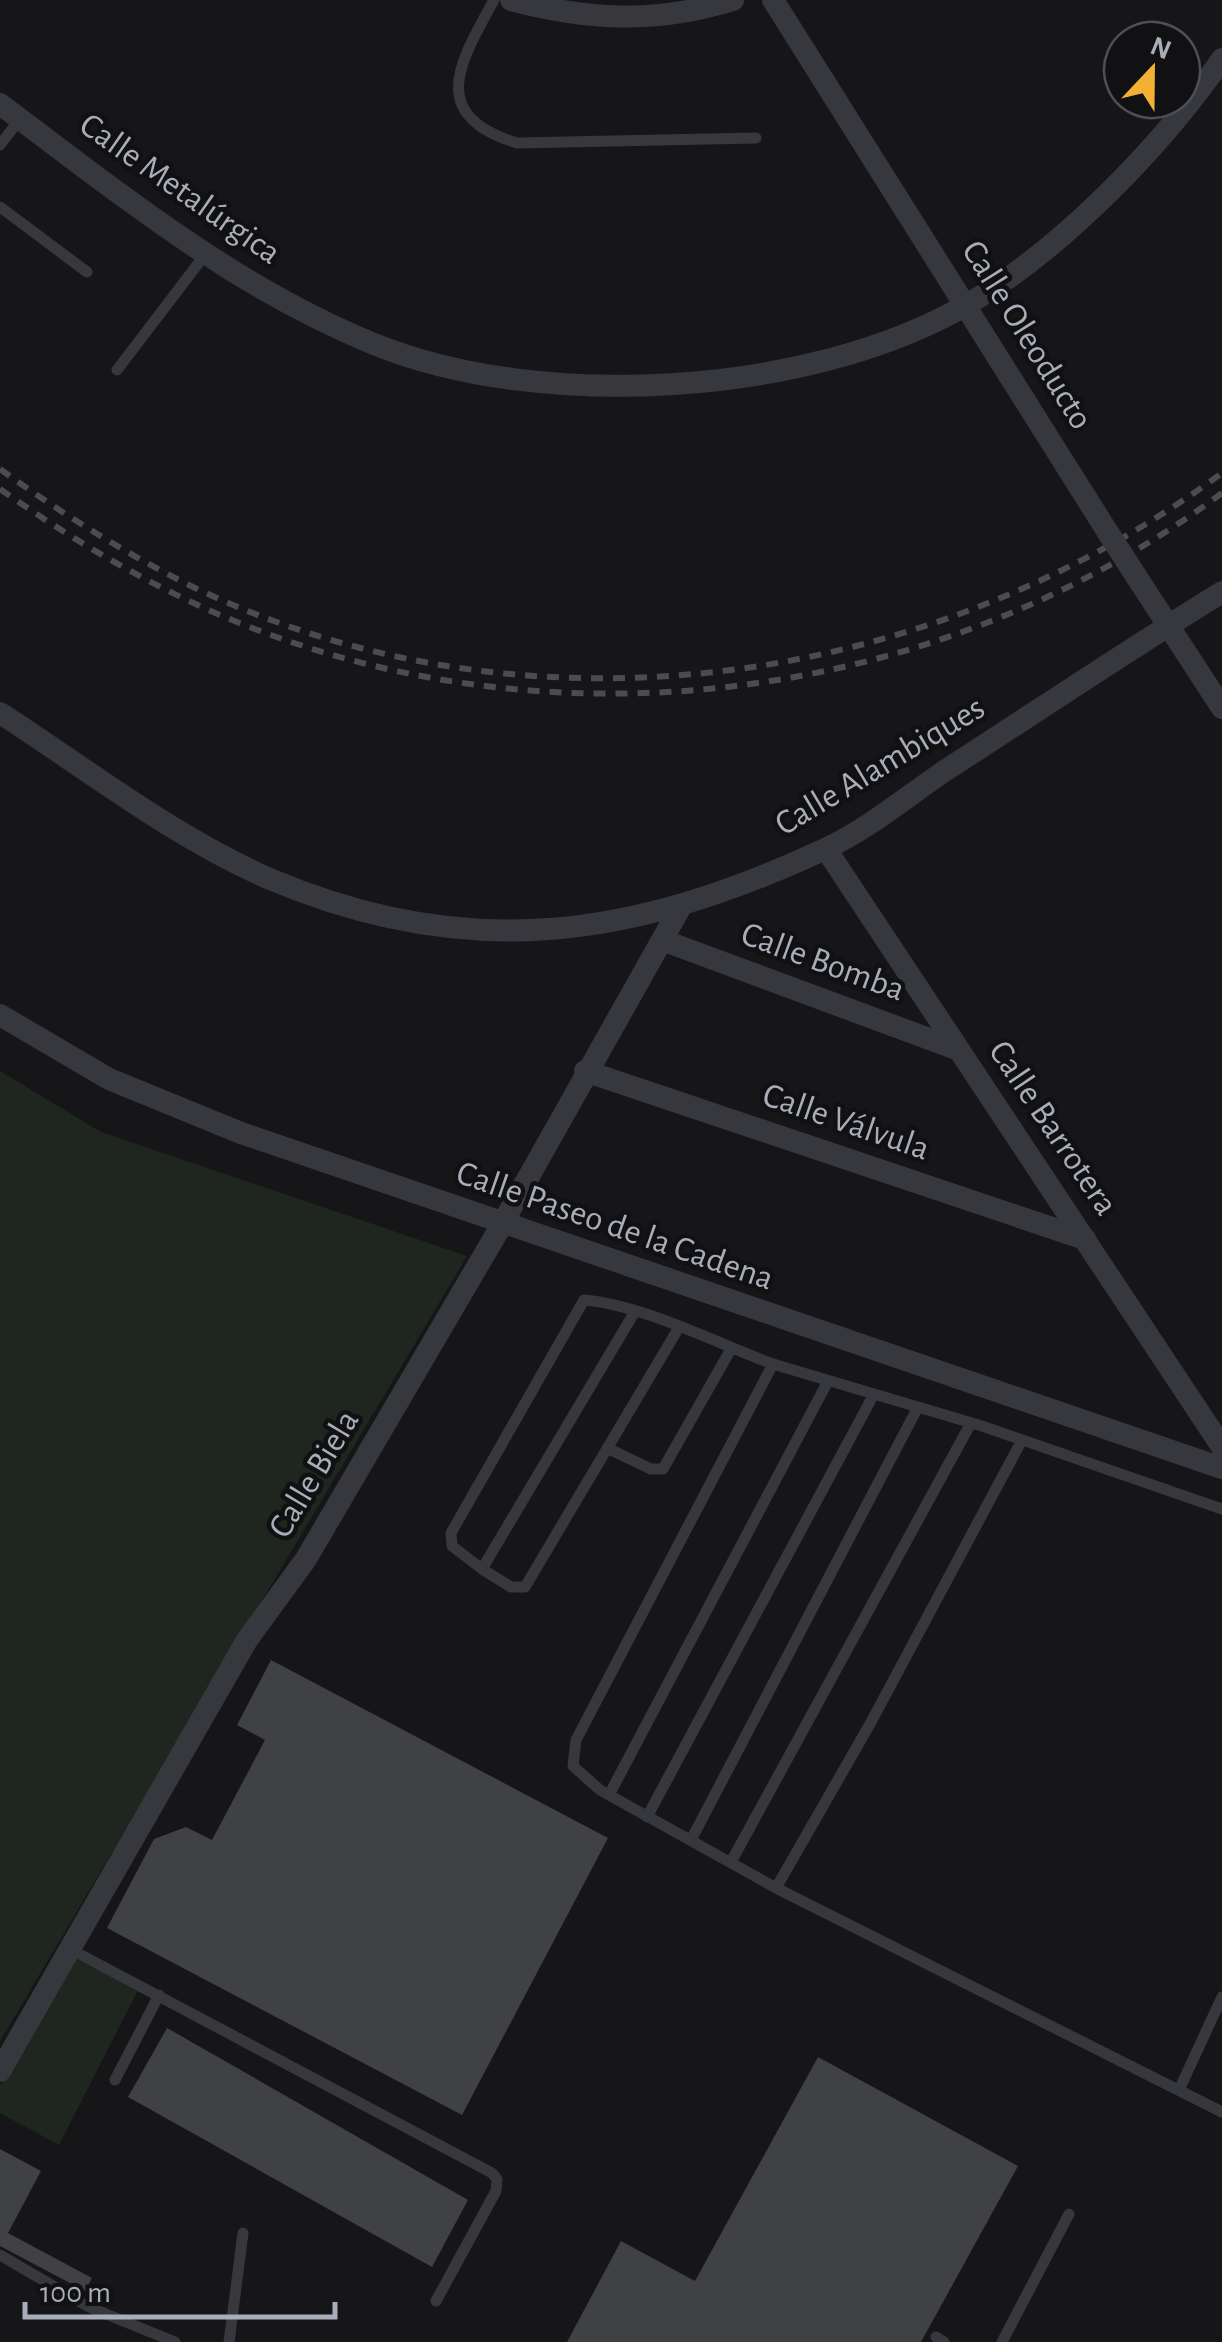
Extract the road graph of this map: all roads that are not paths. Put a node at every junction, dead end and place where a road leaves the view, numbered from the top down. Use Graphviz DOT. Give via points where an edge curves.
graph roads {
  1 [pos="494,0"];
  2 [pos="510,0"];
  3 [pos="732,0"];
  4 [pos="773,0"];
  5 [pos="1222,59"];
  6 [pos="0,104"];
  7 [pos="20,119"];
  8 [pos="756,138"];
  9 [pos="0,144"];
  10 [pos="0,207"];
  11 [pos="204,256"];
  12 [pos="87,272"];
  13 [pos="968,304"];
  14 [pos="117,370"];
  15 [pos="1222,592"];
  16 [pos="1168,625"];
  17 [pos="1222,708"];
  18 [pos="0,714"];
  19 [pos="826,849"];
  20 [pos="680,908"];
  21 [pos="662,940"];
  22 [pos="0,1015"];
  23 [pos="960,1050"];
  24 [pos="585,1071"];
  25 [pos="501,1226"];
  26 [pos="1084,1239"];
  27 [pos="634,1313"];
  28 [pos="678,1329"];
  29 [pos="731,1349"];
  30 [pos="773,1364"];
  31 [pos="828,1380"];
  32 [pos="874,1394"];
  33 [pos="918,1407"];
  34 [pos="971,1423"];
  35 [pos="1022,1440"];
  36 [pos="1222,1446"];
  37 [pos="607,1448"];
  38 [pos="1222,1468"];
  39 [pos="1222,1509"];
  40 [pos="482,1569"];
  41 [pos="609,1795"];
  42 [pos="648,1816"];
  43 [pos="691,1840"];
  44 [pos="731,1862"];
  45 [pos="776,1888"];
  46 [pos="68,1948"];
  47 [pos="158,1995"];
  48 [pos="1222,1997"];
  49 [pos="0,2070"];
  50 [pos="115,2080"];
  51 [pos="1180,2090"];
  52 [pos="1222,2112"];
  53 [pos="1069,2214"];
  54 [pos="243,2234"];
  55 [pos="0,2256"];
  56 [pos="436,2301"];
  57 [pos="175,2342"];
  58 [pos="229,2342"];
  59 [pos="1002,2342"];
  1 -- 8 [label="lane" via="458,72 467,116 486,134 517,143"];
  2 -- 3 [label="street" via="572,16 634,20"];
  4 -- 13 [label="street, Calle Oleoducto"];
  5 -- 13 [label="street, Calle Metalúrgica" via="1102,199"];
  6 -- 7 [label="street, Calle Metalúrgica"];
  7 -- 9 [label="lane"];
  7 -- 11 [label="street, Calle Metalúrgica"];
  10 -- 12 [label="lane"];
  11 -- 13 [label="street, Calle Metalúrgica" via="376,345 458,370 548,385 728,380 897,337"];
  11 -- 14 [label="lane"];
  13 -- 16 [label="street, Calle Oleoducto, bridge"];
  15 -- 16 [label="street, Calle Alambiques"];
  16 -- 17 [label="street, Calle Oleoducto"];
  16 -- 19 [label="street, Calle Alambiques"];
  18 -- 20 [label="street, Calle Alambiques" via="226,857 319,898 454,928 530,932"];
  19 -- 20 [label="street, Calle Alambiques"];
  19 -- 23 [label="street, Calle Barrotera"];
  20 -- 21 [label="street, Calle Biela"];
  21 -- 23 [label="street, Calle Bomba"];
  21 -- 24 [label="street, Calle Biela"];
  22 -- 25 [label="street, Calle Paseo de la Cadena" via="144,1096"];
  23 -- 26 [label="street, Calle Barrotera"];
  24 -- 25 [label="street, Calle Biela"];
  24 -- 26 [label="street, Calle Válvula"];
  25 -- 38 [label="street, Calle Paseo de la Cadena"];
  25 -- 46 [label="street, Calle Biela"];
  26 -- 36 [label="street, Calle Barrotera"];
  27 -- 28 [label="lane"];
  27 -- 40 [label="lane"];
  27 -- 40 [label="lane" via="584,1300 451,1533 452,1546"];
  28 -- 29 [label="lane"];
  28 -- 37 [label="lane"];
  29 -- 30 [label="lane"];
  29 -- 37 [label="lane" via="662,1469"];
  30 -- 31 [label="lane"];
  30 -- 41 [label="lane" via="576,1740 573,1766"];
  31 -- 32 [label="lane"];
  31 -- 41 [label="lane"];
  32 -- 33 [label="lane"];
  32 -- 42 [label="lane"];
  33 -- 34 [label="lane"];
  33 -- 43 [label="lane"];
  34 -- 35 [label="lane"];
  34 -- 44 [label="lane"];
  35 -- 39 [label="lane"];
  35 -- 45 [label="lane"];
  37 -- 40 [label="lane" via="525,1586 511,1587"];
  41 -- 42 [label="lane"];
  42 -- 43 [label="lane"];
  43 -- 44 [label="lane"];
  44 -- 45 [label="lane"];
  45 -- 51 [label="lane"];
  46 -- 47 [label="lane"];
  46 -- 49 [label="street, Calle Biela"];
  47 -- 50 [label="lane"];
  47 -- 56 [label="lane" via="492,2173 496,2191"];
  48 -- 51 [label="lane"];
  51 -- 52 [label="lane"];
  53 -- 59 [label="lane"];
  54 -- 58 [label="lane"];
  55 -- 57 [label="lane" via="89,2307"];
}
